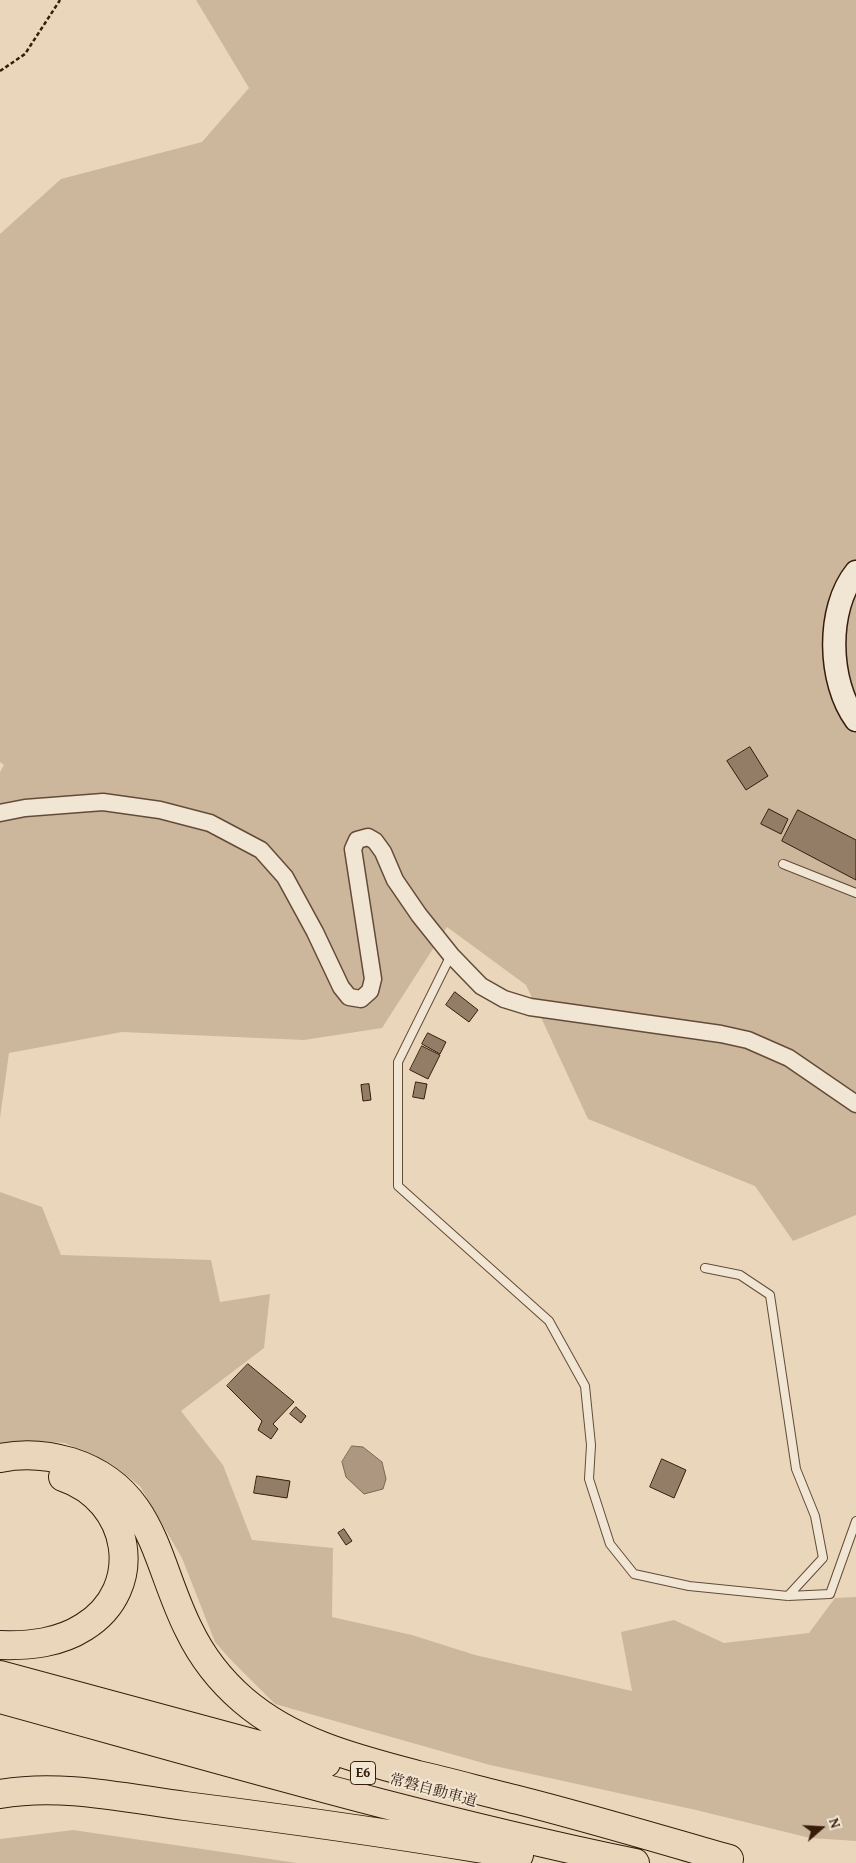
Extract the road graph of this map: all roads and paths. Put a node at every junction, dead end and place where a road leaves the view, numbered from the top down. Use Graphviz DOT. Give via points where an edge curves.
graph roads {
  1 [pos="60,0"];
  2 [pos="0,71"];
  3 [pos="856,572"];
  4 [pos="856,720"];
  5 [pos="0,813"];
  6 [pos="783,864"];
  7 [pos="856,893"];
  8 [pos="451,955"];
  9 [pos="856,1104"];
  10 [pos="705,1268"];
  11 [pos="0,1458"];
  12 [pos="0,1474"];
  13 [pos="856,1521"];
  14 [pos="788,1596"];
  15 [pos="0,1645"];
  16 [pos="0,1675"];
  17 [pos="0,1700"];
  18 [pos="0,1794"];
  19 [pos="741,1861"];
  20 [pos="572,1863"];
  21 [pos="635,1863"];
  1 -- 2 [label="path" via="25,54"];
  3 -- 4 [label="main road" via="840,599 834,660 850,712"];
  5 -- 8 [label="street" via="103,802 160,810 210,823 261,850 285,877 341,987 350,997 361,999 370,991 373,979 353,849 357,840 368,837 383,852 395,880"];
  6 -- 7 [label="lane"];
  8 -- 9 [label="street" via="481,986 504,999 530,1007 748,1040 789,1058"];
  8 -- 14 [label="lane" via="398,1062 398,1186 549,1321 585,1386 591,1445 588,1479 610,1544 634,1574 689,1586"];
  10 -- 14 [label="lane" via="740,1276 770,1295 796,1468 815,1516 823,1558"];
  11 -- 19 [label="highway" via="22,1455 64,1460 82,1466 115,1485 130,1500 155,1542 189,1630 202,1654 233,1692 252,1708 300,1737 352,1757"];
  12 -- 15 [label="highway" via="52,1473 86,1488 99,1498 118,1524 124,1554 123,1569 111,1600 86,1626 49,1642"];
  13 -- 14 [label="lane" via="830,1594"];
  16 -- 19 [label="highway, 常磐自動車道 / E6" via="547,1821"];
  17 -- 21 [label="highway, 常磐自動車道 / E6" via="438,1818"];
  18 -- 20 [label="highway" via="52,1791 102,1795 302,1821"];
}
